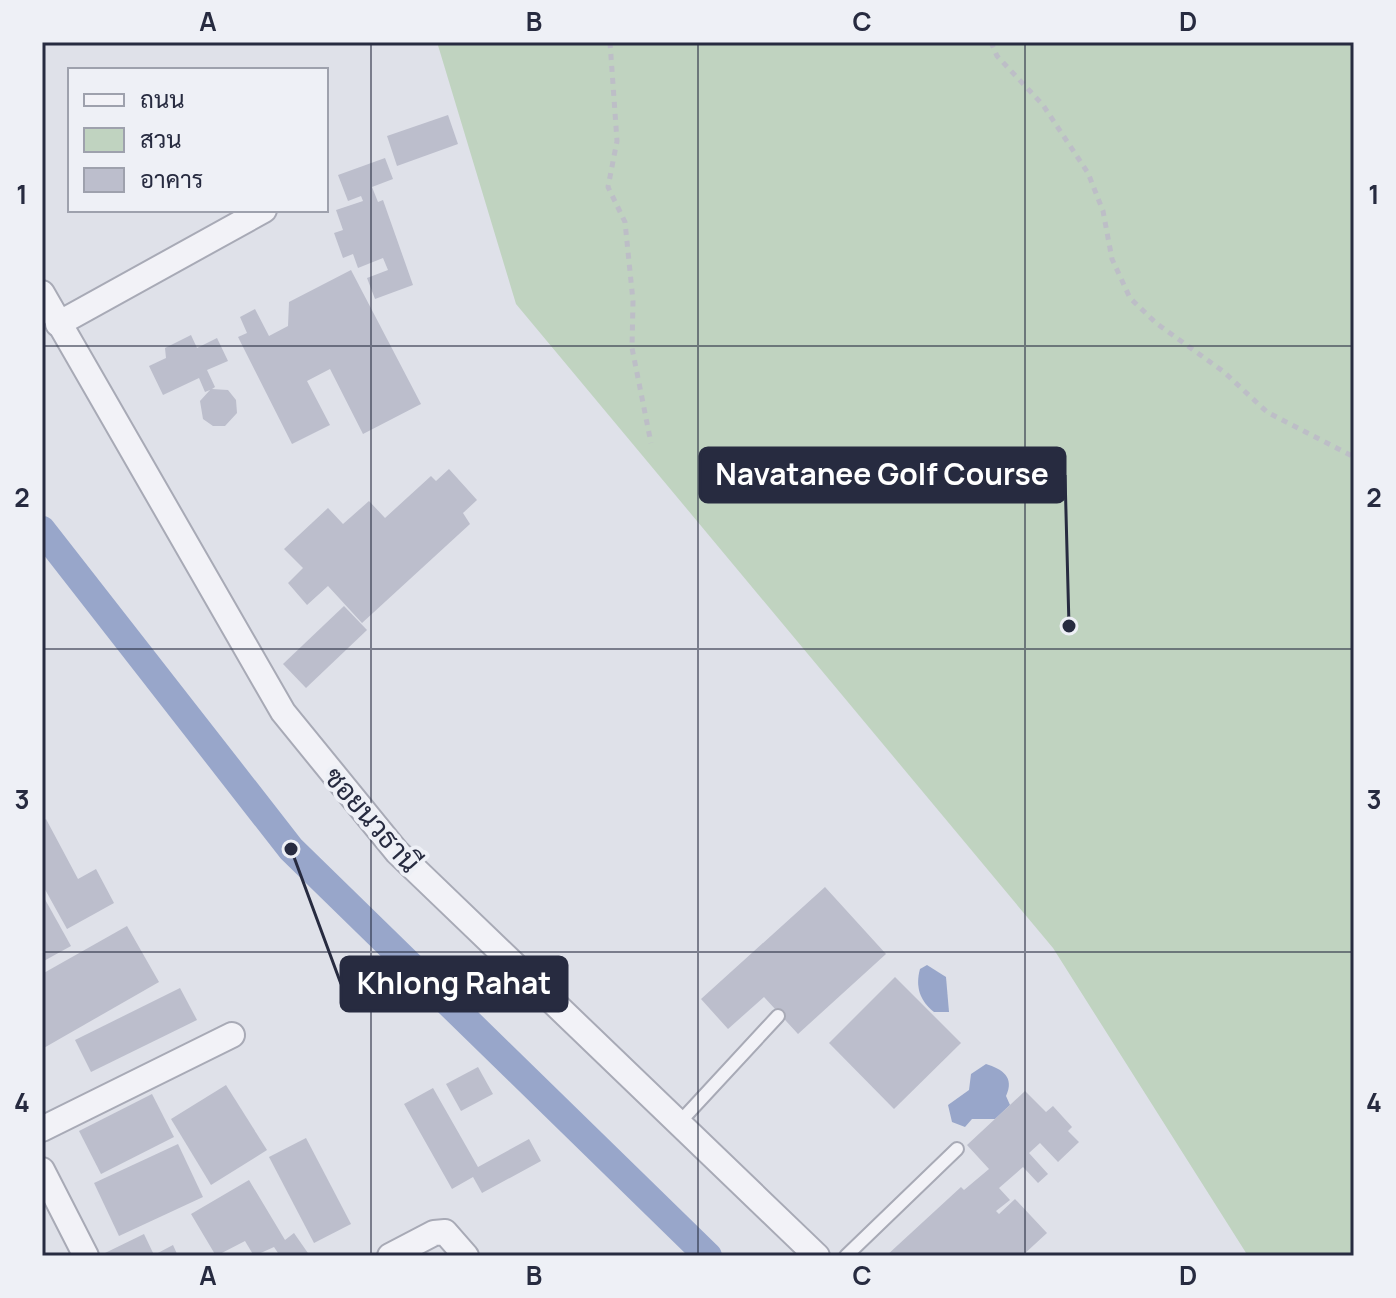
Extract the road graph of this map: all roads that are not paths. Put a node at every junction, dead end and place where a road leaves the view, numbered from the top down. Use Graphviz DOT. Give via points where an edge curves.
graph roads {
  1 [pos="260,212"];
  2 [pos="42,293"];
  3 [pos="58,324"];
  4 [pos="778,1016"];
  5 [pos="232,1035"];
  6 [pos="678,1124"];
  7 [pos="42,1129"];
  8 [pos="957,1149"];
  9 [pos="42,1170"];
  10 [pos="86,1256"];
  11 [pos="390,1256"];
  12 [pos="466,1256"];
  13 [pos="817,1256"];
  14 [pos="846,1256"];
  1 -- 3 [label="street"];
  2 -- 3 [label="street, ซอยนวธานี"];
  3 -- 6 [label="street, ซอยนวธานี" via="283,712 397,852"];
  4 -- 6 [label="lane"];
  5 -- 7 [label="street"];
  6 -- 13 [label="street, ซอยนวธานี"];
  8 -- 14 [label="lane"];
  9 -- 10 [label="street"];
  11 -- 12 [label="street" via="445,1232"];
}
